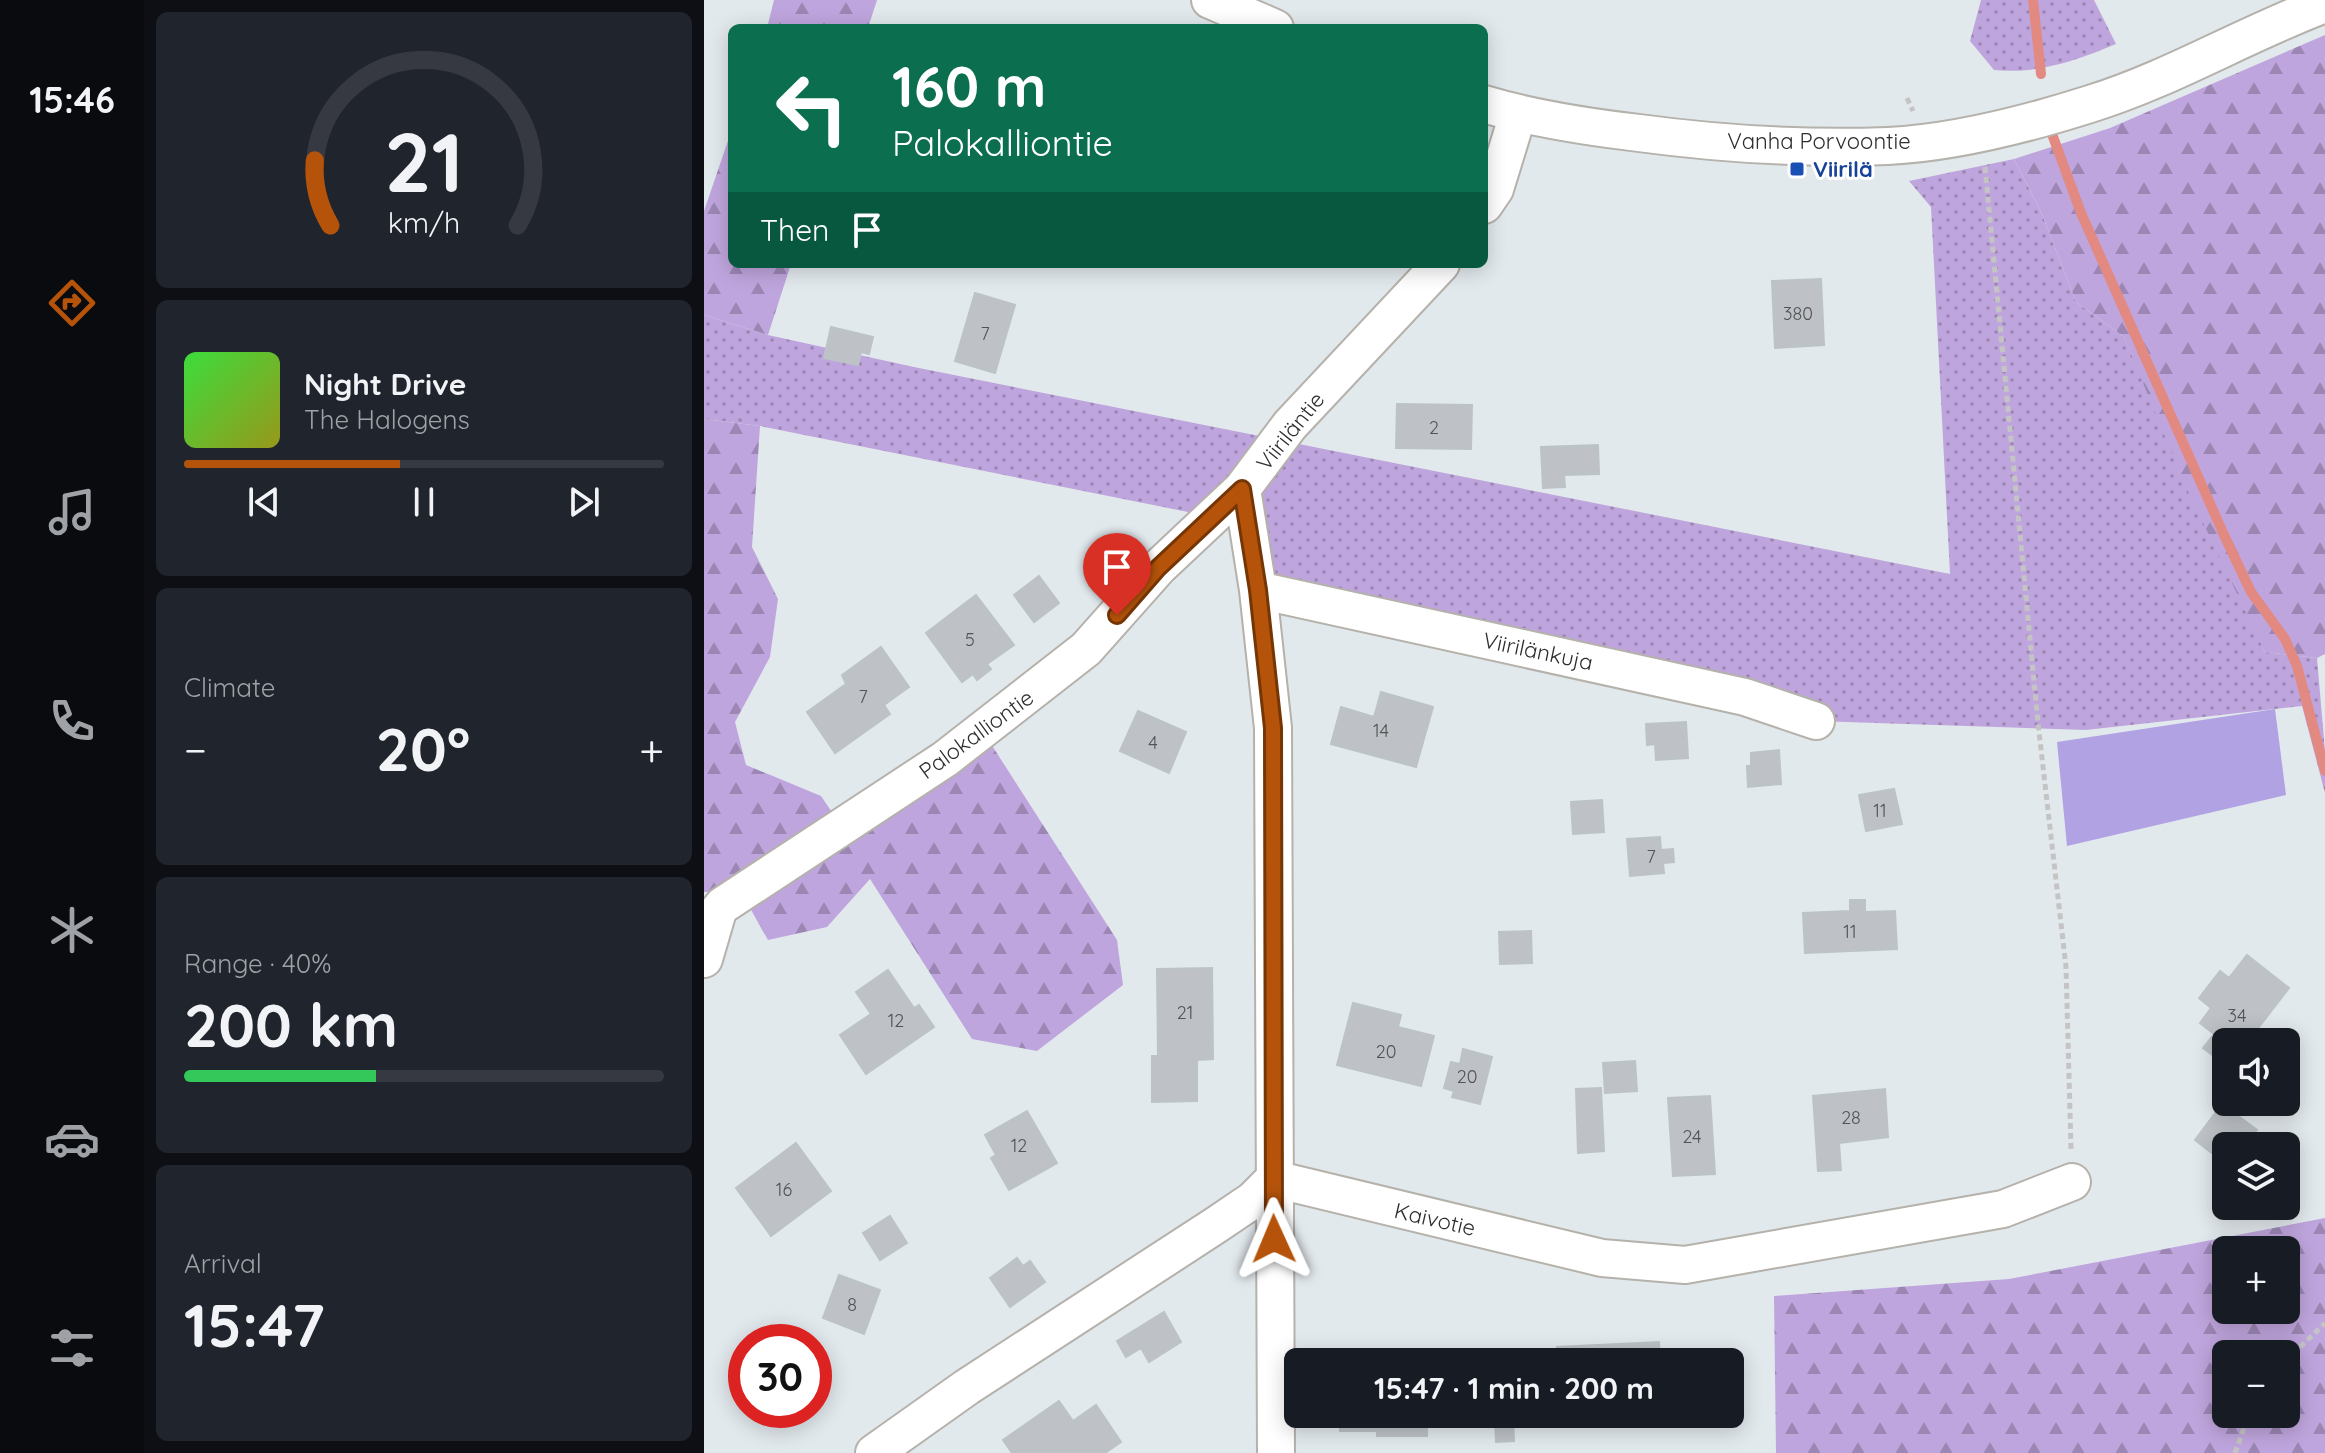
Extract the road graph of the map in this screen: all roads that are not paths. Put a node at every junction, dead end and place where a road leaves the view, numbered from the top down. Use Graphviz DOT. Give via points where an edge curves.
graph roads {
  1 [pos="1210,0"];
  2 [pos="2325,4"];
  3 [pos="1266,24"];
  4 [pos="1488,105"];
  5 [pos="1518,114"];
  6 [pos="1488,199"];
  7 [pos="1437,268"];
  8 [pos="1242,489"];
  9 [pos="1258,590"];
  10 [pos="1816,721"];
  11 [pos="713,897"];
  12 [pos="704,959"];
  13 [pos="1274,1179"];
  14 [pos="2072,1182"];
  15 [pos="874,1453"];
  16 [pos="1276,1453"];
  1 -- 3 [label="street"];
  2 -- 5 [label="street, Vanha Porvoontie" via="2091,104 1981,133 1889,146 1693,140"];
  4 -- 5 [label="street, Vanha Porvoontie"];
  5 -- 6 [label="street"];
  7 -- 8 [label="street, Viiriläntie" via="1290,425"];
  8 -- 9 [label="street, Viiriläntie"];
  8 -- 11 [label="street, Palokalliontie" via="1066,666 945,759"];
  9 -- 10 [label="street, Viirilänkuja" via="1730,694"];
  9 -- 13 [label="street, Viiriläntie" via="1273,728"];
  11 -- 12 [label="street, Palokalliontie" via="718,911"];
  13 -- 14 [label="street, Kaivotie" via="1602,1258 1685,1265 2003,1209"];
  13 -- 15 [label="street" via="1253,1200"];
  13 -- 16 [label="street, Viiriläntie"];
}
